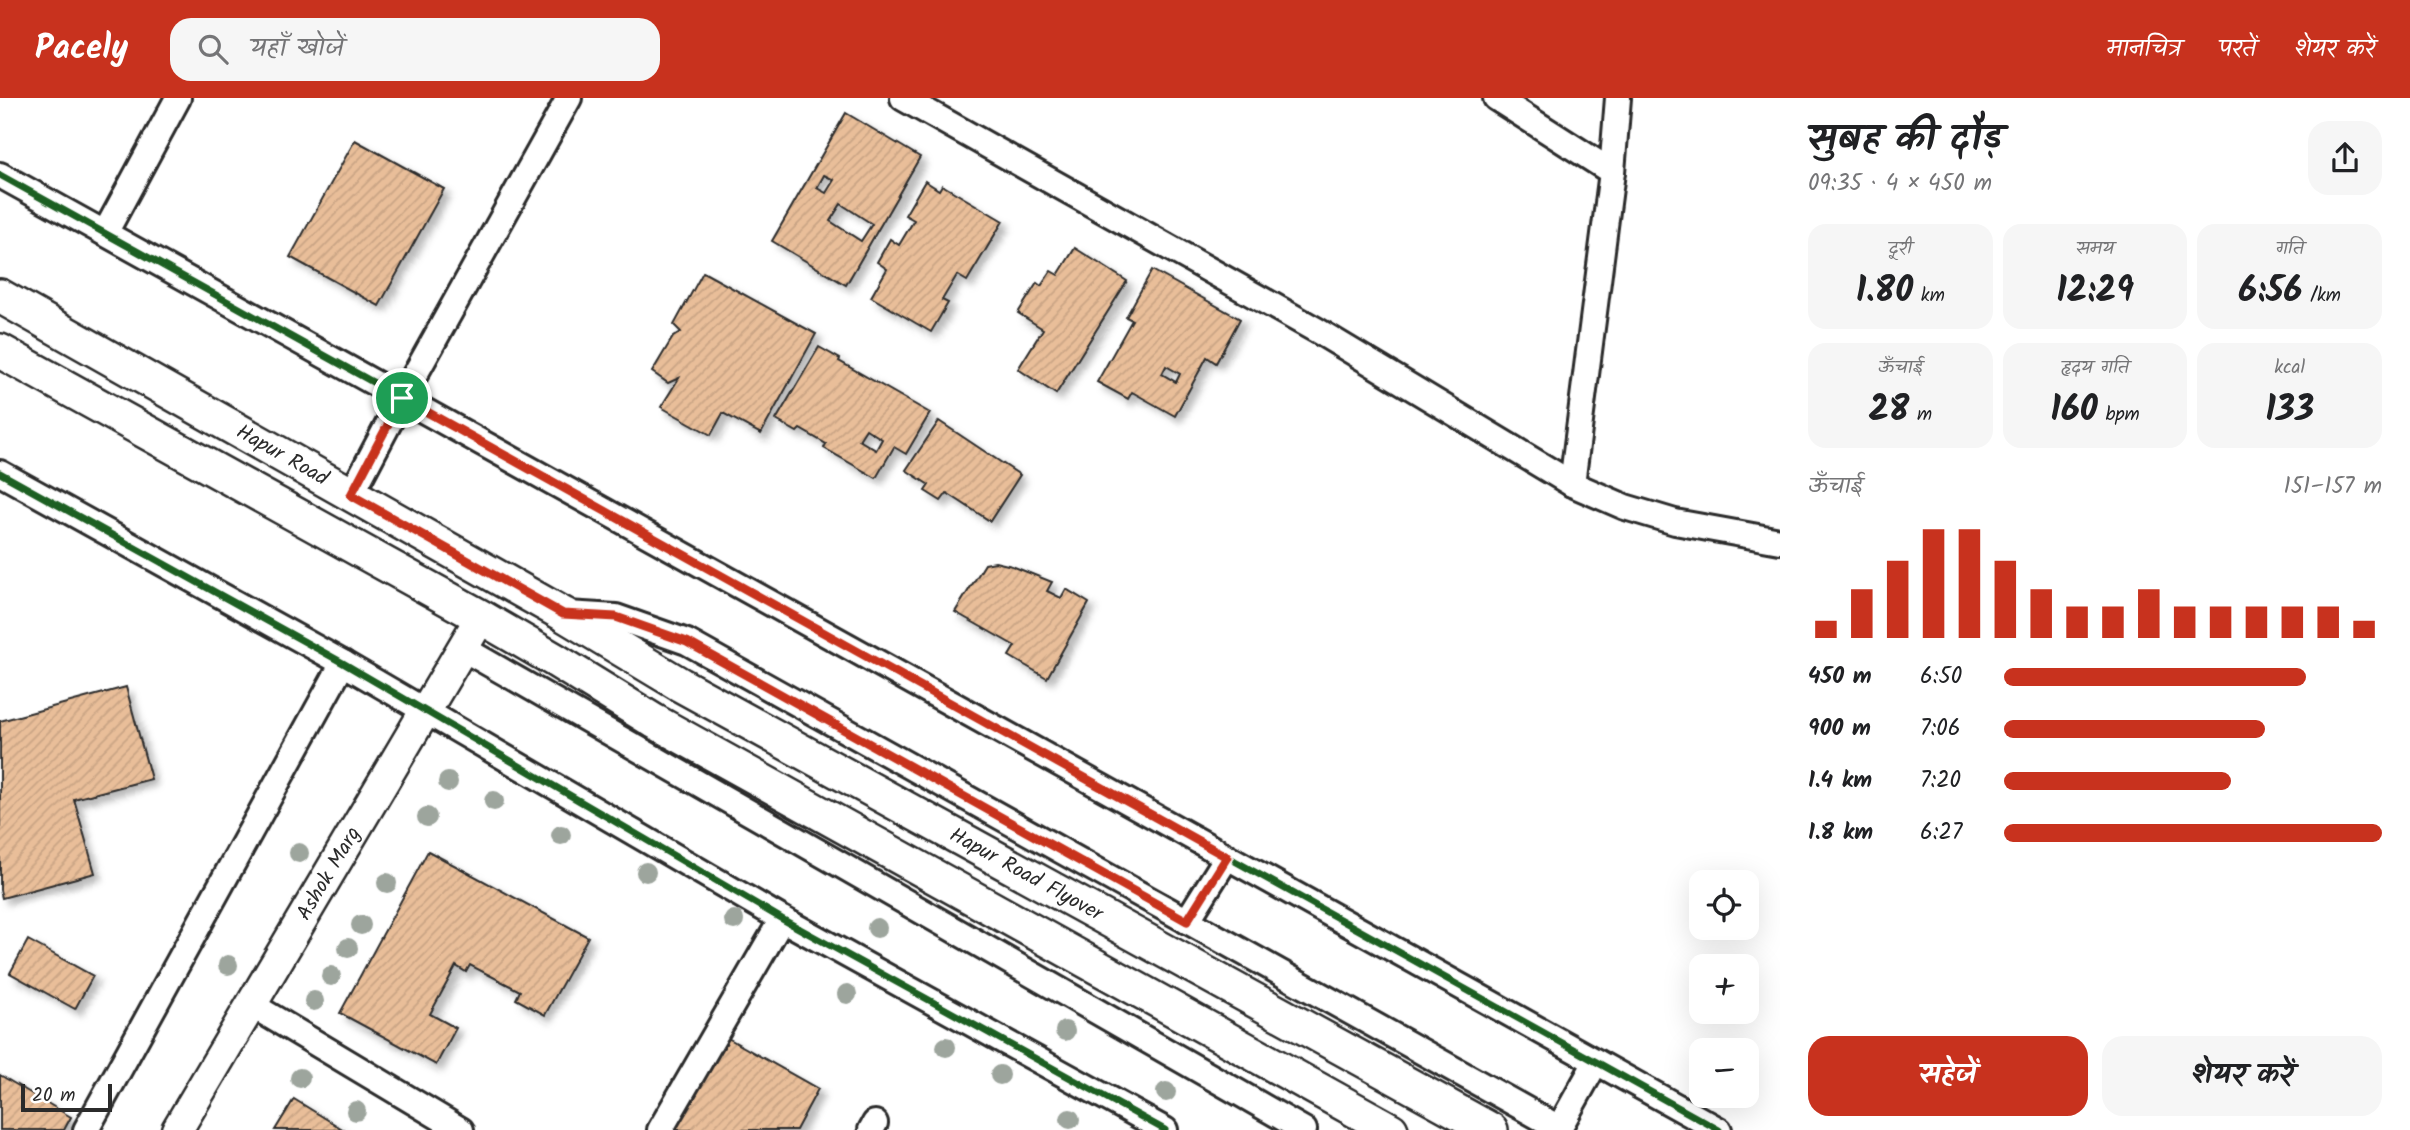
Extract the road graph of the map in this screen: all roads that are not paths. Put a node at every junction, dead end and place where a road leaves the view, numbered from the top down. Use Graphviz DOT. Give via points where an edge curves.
graph roads {
  1 [pos="178,98"];
  2 [pos="569,98"];
  3 [pos="903,98"];
  4 [pos="1496,98"];
  5 [pos="1618,98"];
  6 [pos="932,105"];
  7 [pos="1612,172"];
  8 [pos="0,175"];
  9 [pos="105,233"];
  10 [pos="0,296"];
  11 [pos="0,351"];
  12 [pos="402,398"];
  13 [pos="0,473"];
  14 [pos="1572,484"];
  15 [pos="351,495"];
  16 [pos="1780,541"];
  17 [pos="563,614"];
  18 [pos="481,617"];
  19 [pos="461,648"];
  20 [pos="555,660"];
  21 [pos="343,663"];
  22 [pos="425,710"];
  23 [pos="638,750"];
  24 [pos="1227,857"];
  25 [pos="782,919"];
  26 [pos="1187,921"];
  27 [pos="252,1005"];
  28 [pos="1596,1062"];
  29 [pos="1558,1129"];
  30 [pos="86,1130"];
  31 [pos="177,1130"];
  32 [pos="461,1130"];
  33 [pos="660,1130"];
  34 [pos="1165,1130"];
  35 [pos="1304,1130"];
  36 [pos="1391,1130"];
  37 [pos="1491,1130"];
  38 [pos="1719,1130"];
  1 -- 9 [label="street"];
  2 -- 12 [label="street"];
  3 -- 6 [label="street"];
  4 -- 7 [label="street"];
  5 -- 7 [label="street"];
  6 -- 14 [label="street"];
  7 -- 14 [label="street"];
  8 -- 9 [label="street"];
  9 -- 12 [label="street"];
  10 -- 15 [label="main road, Hapur Road"];
  11 -- 18 [label="main road, Hapur Road"];
  12 -- 15 [label="street"];
  12 -- 24 [label="street"];
  13 -- 21 [label="street"];
  14 -- 16 [label="street" via="1625,508 1675,522"];
  15 -- 17 [label="main road, Hapur Road"];
  17 -- 26 [label="street" via="616,617 687,642"];
  17 -- 37 [label="main road, Hapur Road Flyover" via="681,685"];
  18 -- 19 [label="street, Ashok Marg"];
  18 -- 20 [label="main road, Hapur Road"];
  19 -- 22 [label="street, Ashok Marg"];
  19 -- 23 [label="street"];
  20 -- 23 [label="street" via="617,722"];
  20 -- 36 [label="main road" via="654,722"];
  21 -- 22 [label="street"];
  21 -- 30 [label="street"];
  22 -- 25 [label="street"];
  22 -- 27 [label="street, Ashok Marg"];
  23 -- 35 [label="street"];
  24 -- 26 [label="street"];
  24 -- 28 [label="street"];
  25 -- 33 [label="street"];
  25 -- 34 [label="street"];
  26 -- 29 [label="street"];
  27 -- 31 [label="street, Ashok Marg"];
  27 -- 32 [label="street"];
  28 -- 29 [label="street"];
  28 -- 38 [label="street"];
}
